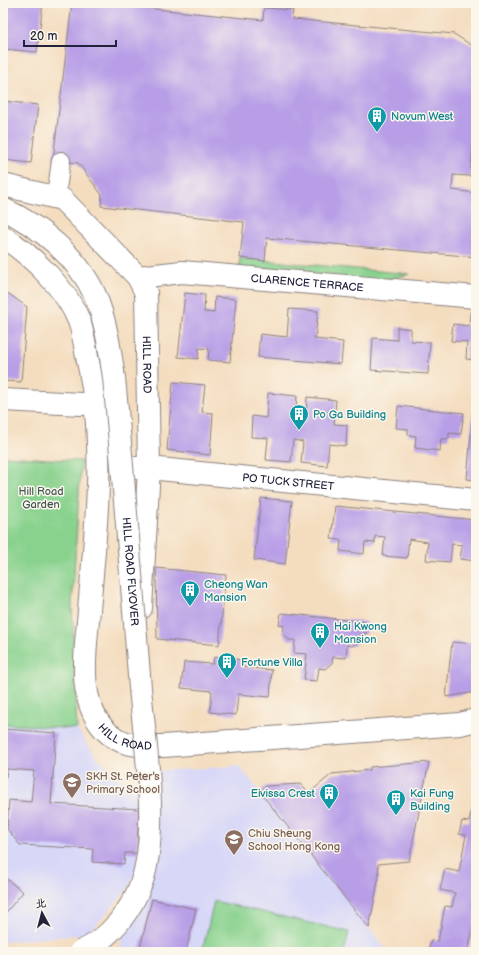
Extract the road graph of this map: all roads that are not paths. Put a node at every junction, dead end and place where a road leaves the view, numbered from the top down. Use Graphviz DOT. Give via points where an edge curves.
graph roads {
  1 [pos="61,161"];
  2 [pos="3,185"];
  3 [pos="56,196"];
  4 [pos="3,209"];
  5 [pos="3,237"];
  6 [pos="138,277"];
  7 [pos="476,297"];
  8 [pos="3,400"];
  9 [pos="96,403"];
  10 [pos="149,468"];
  11 [pos="100,470"];
  12 [pos="476,500"];
  13 [pos="140,624"];
  14 [pos="476,720"];
  15 [pos="80,952"];
  1 -- 3 [label="lane"];
  2 -- 3 [label="street, HILL ROAD"];
  3 -- 6 [label="street, HILL ROAD" via="88,224"];
  4 -- 15 [label="street, HILL ROAD FLYOVER, bridge" via="26,221 49,238 84,276 95,295 102,317 114,378 146,756 149,830 146,863 136,896 101,940"];
  5 -- 9 [label="street, HILL ROAD" via="19,247 53,281 71,305 79,322"];
  6 -- 7 [label="street, CLARENCE TERRACE" via="182,272"];
  6 -- 10 [label="street, HILL ROAD" via="146,293 147,308"];
  8 -- 9 [label="street"];
  9 -- 11 [label="street, HILL ROAD"];
  10 -- 11 [label="street, PO TUCK STREET"];
  10 -- 12 [label="street, PO TUCK STREET"];
  10 -- 13 [label="street, HILL ROAD"];
  11 -- 14 [label="street, HILL ROAD" via="84,659 87,692 94,712 105,730 128,745 170,745 460,724"];
}
